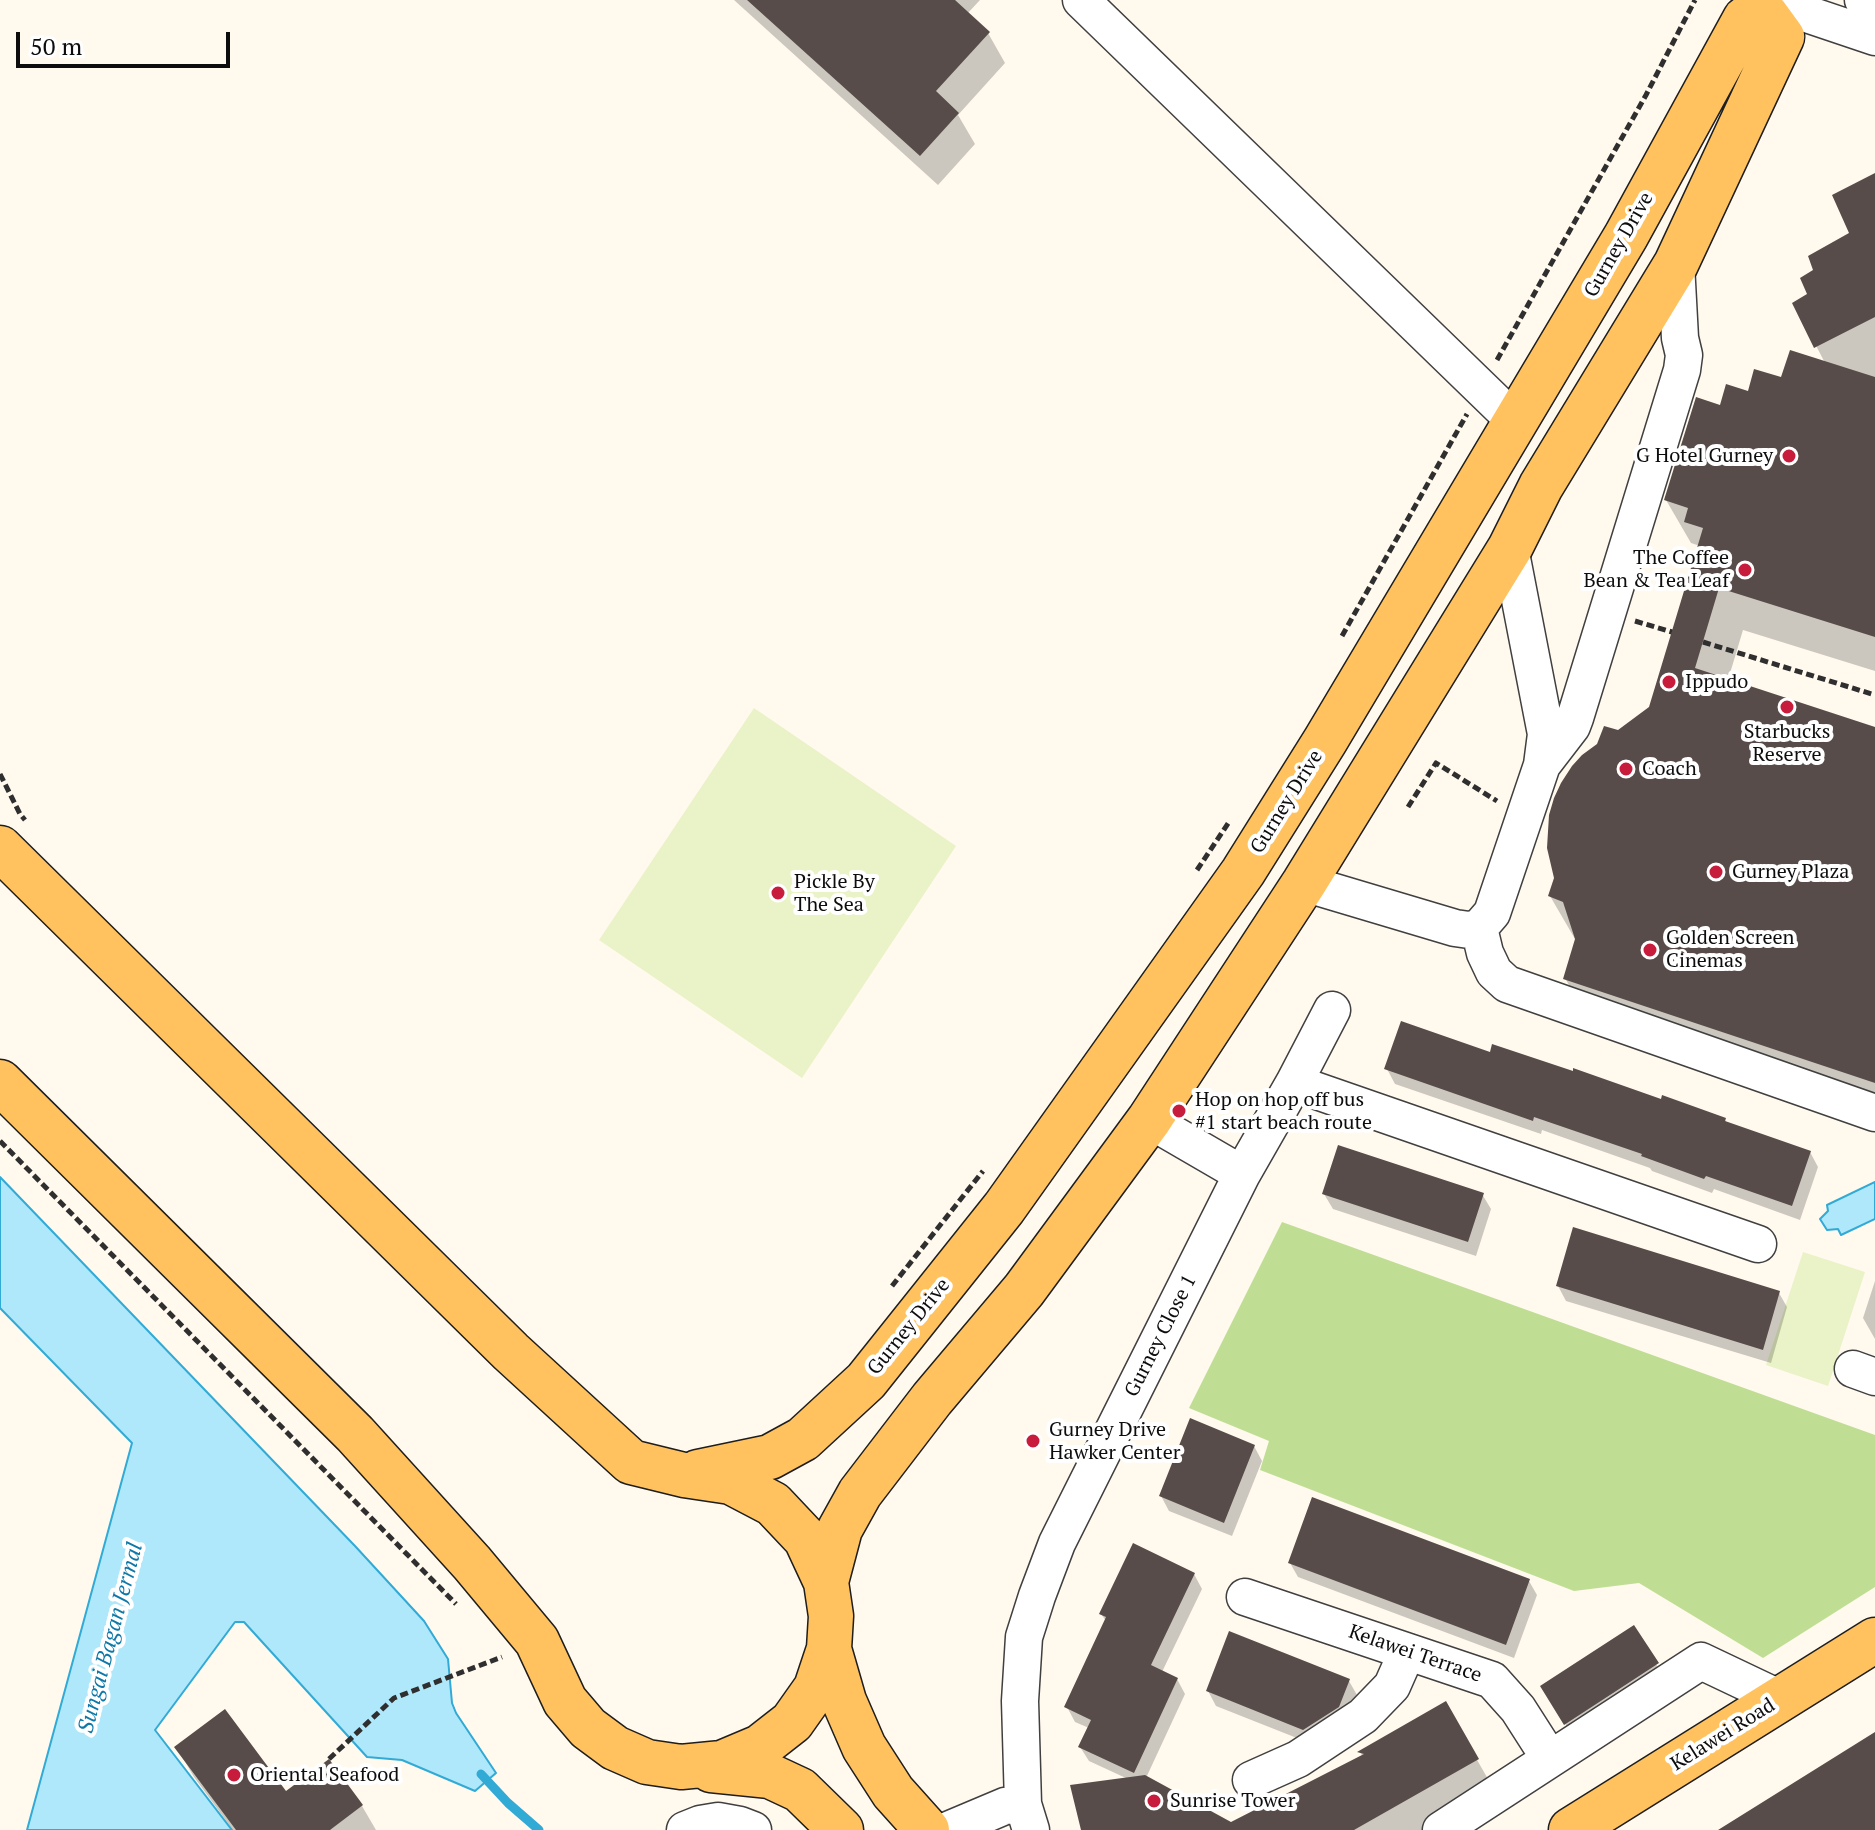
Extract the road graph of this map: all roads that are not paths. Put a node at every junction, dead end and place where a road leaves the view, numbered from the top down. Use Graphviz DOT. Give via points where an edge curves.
graph roads {
  1 [pos="1081,0"];
  2 [pos="1863,0"];
  3 [pos="1875,5"];
  4 [pos="1769,6"];
  5 [pos="1875,37"];
  6 [pos="1626,236"];
  7 [pos="1676,264"];
  8 [pos="1515,421"];
  9 [pos="1510,548"];
  10 [pos="1542,765"];
  11 [pos="14,837"];
  12 [pos="1304,883"];
  13 [pos="1479,928"];
  14 [pos="1332,1010"];
  15 [pos="0,1082"];
  16 [pos="1294,1083"];
  17 [pos="1875,1113"];
  18 [pos="1149,1120"];
  19 [pos="1242,1174"];
  20 [pos="1758,1244"];
  21 [pos="684,1475"];
  22 [pos="826,1582"];
  23 [pos="1245,1597"];
  24 [pos="1875,1640"];
  25 [pos="829,1649"];
  26 [pos="1407,1652"];
  27 [pos="1781,1699"];
  28 [pos="1550,1759"];
  29 [pos="681,1767"];
  30 [pos="1251,1780"];
  31 [pos="1027,1817"];
  32 [pos="685,1830"];
  33 [pos="753,1830"];
  34 [pos="841,1830"];
  35 [pos="927,1830"];
  36 [pos="948,1830"];
  37 [pos="1441,1830"];
  38 [pos="1571,1830"];
  1 -- 8 [label="street"];
  2 -- 3 [label="street"];
  4 -- 5 [label="street"];
  4 -- 6 [label="main road, Gurney Drive" via="1745,19"];
  4 -- 7 [label="main road" via="1782,37"];
  6 -- 7 [label="main road"];
  6 -- 8 [label="main road, Gurney Drive"];
  7 -- 9 [label="main road" via="1541,486"];
  7 -- 10 [label="street" via="1682,370 1575,718"];
  8 -- 21 [label="main road, Gurney Drive" via="1243,872 1004,1208 866,1381 803,1439 770,1457"];
  9 -- 10 [label="street" via="1544,714"];
  9 -- 12 [label="main road"];
  10 -- 13 [label="street" via="1497,903"];
  11 -- 21 [label="main road" via="511,1352 631,1462"];
  12 -- 13 [label="street" via="1455,928"];
  12 -- 18 [label="main road"];
  13 -- 17 [label="street" via="1494,972 1507,984"];
  14 -- 16 [label="street, Gurney Close 1"];
  15 -- 29 [label="main road" via="355,1434 537,1641 565,1701 588,1728 647,1762"];
  16 -- 19 [label="street, Gurney Close 1"];
  16 -- 20 [label="street"];
  18 -- 19 [label="street"];
  18 -- 22 [label="main road" via="1024,1290 860,1493 840,1529"];
  19 -- 31 [label="street, Gurney Close 1" via="1057,1543 1037,1596 1024,1637 1020,1701"];
  21 -- 22 [label="main road" via="731,1482 773,1504 806,1539"];
  22 -- 25 [label="main road"];
  23 -- 26 [label="street, Kelawei Terrace"];
  24 -- 27 [label="main road, Kelawei Road"];
  25 -- 29 [label="main road" via="816,1688 792,1722 760,1747 722,1763"];
  25 -- 35 [label="main road" via="864,1747 893,1792"];
  26 -- 28 [label="street, Kelawei Terrace" via="1492,1680"];
  26 -- 30 [label="street" via="1392,1686 1363,1716 1298,1759"];
  27 -- 28 [label="street" via="1701,1661"];
  27 -- 38 [label="main road, Kelawei Road"];
  28 -- 37 [label="street"];
  29 -- 34 [label="main road" via="770,1776 800,1790"];
  31 -- 36 [label="street" via="1005,1806"];
  32 -- 33 [label="street" via="718,1821"];
}
